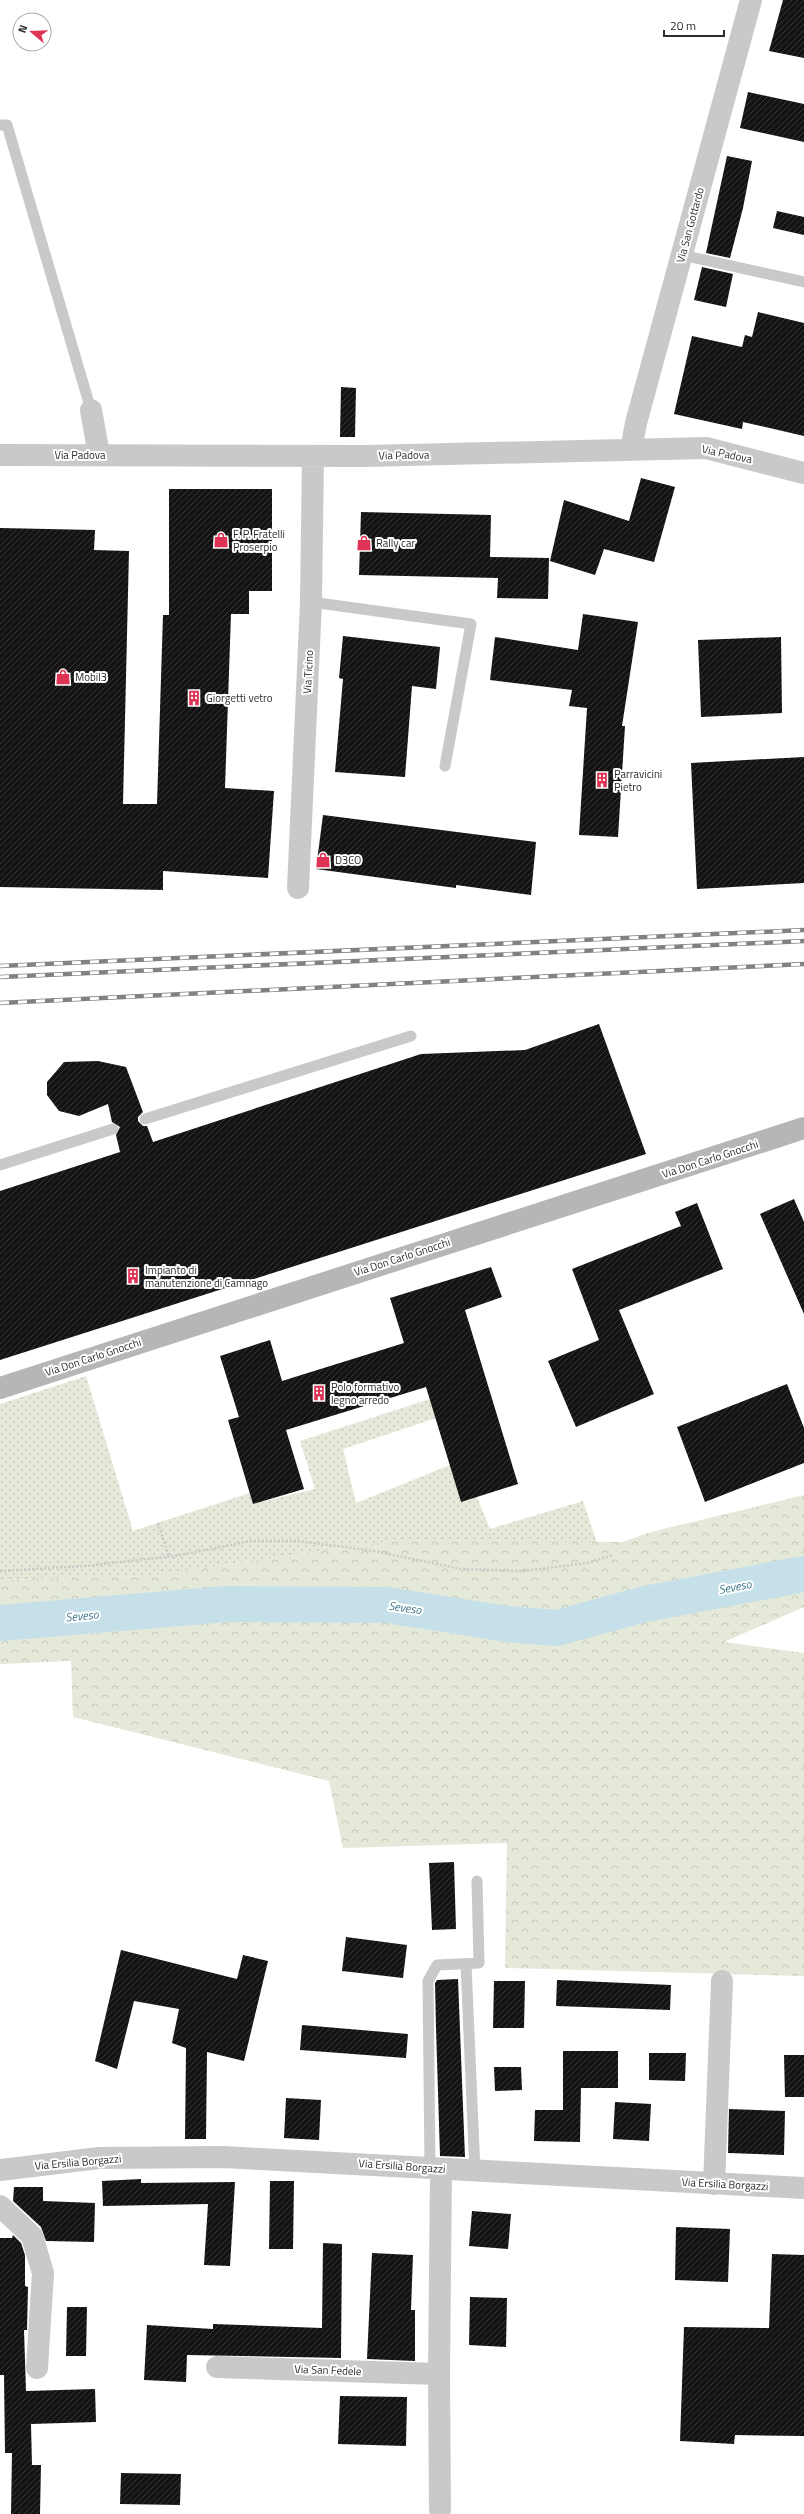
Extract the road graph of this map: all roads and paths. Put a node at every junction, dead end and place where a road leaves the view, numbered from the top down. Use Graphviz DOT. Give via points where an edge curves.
graph roads {
  1 [pos="751,0"];
  2 [pos="0,125"];
  3 [pos="682,255"];
  4 [pos="804,282"];
  5 [pos="91,410"];
  6 [pos="630,450"];
  7 [pos="0,455"];
  8 [pos="98,456"];
  9 [pos="313,456"];
  10 [pos="804,473"];
  11 [pos="311,602"];
  12 [pos="445,766"];
  13 [pos="298,888"];
  14 [pos="411,1036"];
  15 [pos="145,1119"];
  16 [pos="804,1128"];
  17 [pos="113,1129"];
  18 [pos="0,1165"];
  19 [pos="0,1388"];
  20 [pos="158,1523"];
  21 [pos="613,1555"];
  22 [pos="168,1557"];
  23 [pos="0,1572"];
  24 [pos="477,1881"];
  25 [pos="466,1964"];
  26 [pos="722,1981"];
  27 [pos="436,2169"];
  28 [pos="0,2170"];
  29 [pos="475,2172"];
  30 [pos="714,2184"];
  31 [pos="804,2188"];
  32 [pos="0,2206"];
  33 [pos="217,2367"];
  34 [pos="37,2368"];
  35 [pos="439,2374"];
  36 [pos="440,2509"];
  1 -- 3 [label="street, Via San Gottardo"];
  2 -- 5 [label="lane" via="7,125"];
  3 -- 4 [label="lane"];
  3 -- 6 [label="street, Via San Gottardo"];
  5 -- 8 [label="street"];
  6 -- 9 [label="street, Via Padova"];
  6 -- 10 [label="street, Via Padova" via="706,448"];
  7 -- 8 [label="street, Via Padova"];
  8 -- 9 [label="street, Via Padova"];
  9 -- 11 [label="street, Via Ticino"];
  11 -- 12 [label="lane" via="471,624"];
  11 -- 13 [label="street, Via Ticino"];
  14 -- 15 [label="lane"];
  16 -- 19 [label="street, Via Don Carlo Gnocchi"];
  17 -- 18 [label="lane"];
  20 -- 22 [label="path"];
  21 -- 22 [label="path" via="587,1563 524,1571 461,1569 374,1551 298,1541 251,1541"];
  22 -- 23 [label="path"];
  24 -- 25 [label="lane" via="479,1963"];
  25 -- 27 [label="lane" via="437,1965 428,1981"];
  25 -- 29 [label="lane"];
  26 -- 30 [label="street"];
  27 -- 28 [label="street, Via Ersilia Borgazzi" via="314,2161 154,2157 99,2158"];
  27 -- 29 [label="street, Via Ersilia Borgazzi"];
  27 -- 35 [label="street"];
  29 -- 30 [label="street, Via Ersilia Borgazzi"];
  30 -- 31 [label="street, Via Ersilia Borgazzi"];
  32 -- 34 [label="street" via="32,2236 43,2272"];
  33 -- 35 [label="street, Via San Fedele"];
  35 -- 36 [label="street"];
}
